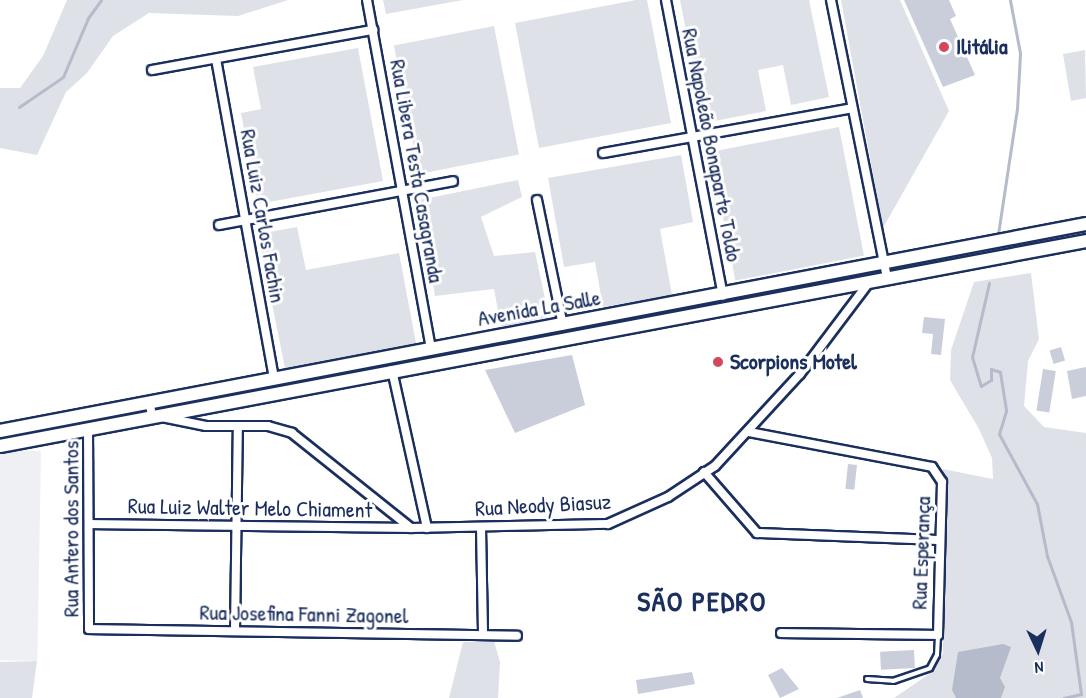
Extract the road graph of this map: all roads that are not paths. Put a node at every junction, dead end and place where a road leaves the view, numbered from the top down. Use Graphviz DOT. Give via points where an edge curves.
graph roads {
  1 [pos="367,0"];
  2 [pos="666,0"];
  3 [pos="831,0"];
  4 [pos="373,30"];
  5 [pos="216,59"];
  6 [pos="152,70"];
  7 [pos="852,108"];
  8 [pos="693,137"];
  9 [pos="603,153"];
  10 [pos="453,181"];
  11 [pos="402,191"];
  12 [pos="537,200"];
  13 [pos="246,220"];
  14 [pos="1086,224"];
  15 [pos="219,225"];
  16 [pos="1086,242"];
  17 [pos="884,262"];
  18 [pos="887,277"];
  19 [pos="871,280"];
  20 [pos="723,296"];
  21 [pos="687,310"];
  22 [pos="563,325"];
  23 [pos="483,340"];
  24 [pos="431,348"];
  25 [pos="485,353"];
  26 [pos="392,370"];
  27 [pos="274,379"];
  28 [pos="149,401"];
  29 [pos="152,415"];
  30 [pos="238,427"];
  31 [pos="88,428"];
  32 [pos="0,431"];
  33 [pos="749,432"];
  34 [pos="0,446"];
  35 [pos="704,472"];
  36 [pos="89,524"];
  37 [pos="236,526"];
  38 [pos="411,528"];
  39 [pos="428,528"];
  40 [pos="481,528"];
  41 [pos="940,540"];
  42 [pos="89,629"];
  43 [pos="236,631"];
  44 [pos="781,633"];
  45 [pos="483,635"];
  46 [pos="938,635"];
  47 [pos="517,636"];
  48 [pos="867,679"];
  1 -- 4 [label="street, Rua Libera Testa Casagranda"];
  2 -- 8 [label="street, Rua Napoleão Bonaparte Toldo"];
  3 -- 7 [label="street"];
  4 -- 5 [label="street"];
  4 -- 11 [label="street, Rua Libera Testa Casagranda"];
  5 -- 6 [label="street"];
  5 -- 13 [label="street, Rua Luiz Carlos Fachin"];
  7 -- 8 [label="street"];
  7 -- 17 [label="street"];
  8 -- 9 [label="street"];
  8 -- 20 [label="street, Rua Napoleão Bonaparte Toldo"];
  10 -- 11 [label="street"];
  11 -- 13 [label="street"];
  11 -- 24 [label="street, Rua Libera Testa Casagranda"];
  12 -- 22 [label="street"];
  13 -- 15 [label="street"];
  13 -- 27 [label="street, Rua Luiz Carlos Fachin"];
  14 -- 17 [label="main road, Avenida La Salle"];
  16 -- 18 [label="main road, Avenida La Salle"];
  17 -- 18 [label="street"];
  17 -- 20 [label="main road, Avenida La Salle"];
  18 -- 19 [label="main road, Avenida La Salle"];
  19 -- 21 [label="main road, Avenida La Salle"];
  19 -- 33 [label="street, Rua Neody Biasuz"];
  20 -- 21 [label="main road, Avenida La Salle"];
  21 -- 22 [label="main road, Avenida La Salle"];
  21 -- 25 [label="main road, Avenida La Salle"];
  22 -- 23 [label="main road, Avenida La Salle"];
  23 -- 24 [label="main road, Avenida La Salle"];
  23 -- 25 [label="main road"];
  24 -- 27 [label="main road, Avenida La Salle"];
  25 -- 26 [label="main road, Avenida La Salle"];
  26 -- 29 [label="main road, Avenida La Salle"];
  26 -- 39 [label="street"];
  27 -- 28 [label="main road, Avenida La Salle"];
  28 -- 29 [label="street"];
  28 -- 32 [label="main road, Avenida La Salle"];
  29 -- 30 [label="street"];
  29 -- 31 [label="main road, Avenida La Salle"];
  30 -- 37 [label="street"];
  30 -- 38 [label="street" via="268,426 292,433"];
  31 -- 34 [label="main road, Avenida La Salle"];
  31 -- 36 [label="street, Rua Antero dos Santos"];
  33 -- 35 [label="street, Rua Neody Biasuz"];
  33 -- 41 [label="street, Rua Esperança" via="938,472"];
  35 -- 40 [label="street, Rua Neody Biasuz" via="668,497 608,524"];
  35 -- 41 [label="street" via="757,533"];
  36 -- 37 [label="street, Rua Luiz Walter Melo Chiament"];
  36 -- 42 [label="street, Rua Antero dos Santos"];
  37 -- 38 [label="street, Rua Luiz Walter Melo Chiament"];
  37 -- 43 [label="street"];
  38 -- 39 [label="street, Rua Neody Biasuz"];
  39 -- 40 [label="street, Rua Neody Biasuz"];
  40 -- 45 [label="street"];
  41 -- 46 [label="street, Rua Esperança"];
  42 -- 43 [label="street, Rua Josefina Fanni Zagonel"];
  43 -- 45 [label="street, Rua Josefina Fanni Zagonel"];
  44 -- 46 [label="street"];
  45 -- 47 [label="street, Rua Josefina Fanni Zagonel"];
  46 -- 48 [label="lane" via="937,655 930,668 893,681"];
}
